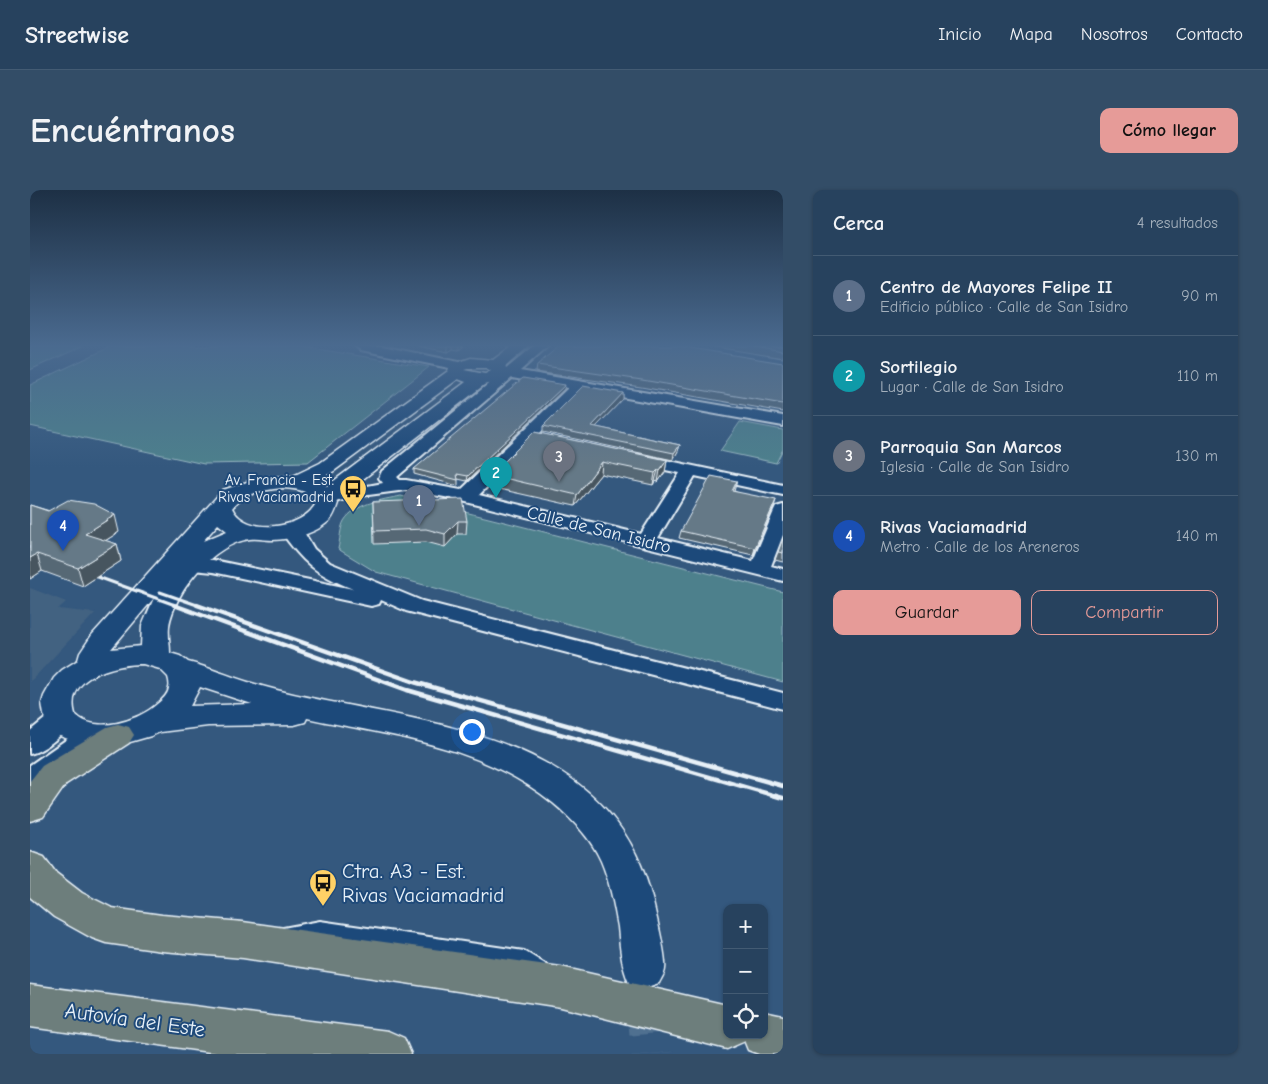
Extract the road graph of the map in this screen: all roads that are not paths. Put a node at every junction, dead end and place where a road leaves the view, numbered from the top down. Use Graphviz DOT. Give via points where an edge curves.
graph roads {
  1 [pos="435,386"];
  2 [pos="477,386"];
  3 [pos="482,386"];
  4 [pos="578,386"];
  5 [pos="590,386"];
  6 [pos="783,421"];
  7 [pos="529,436"];
  8 [pos="548,440"];
  9 [pos="625,456"];
  10 [pos="690,470"];
  11 [pos="295,483"];
  12 [pos="395,486"];
  13 [pos="783,490"];
  14 [pos="464,497"];
  15 [pos="325,498"];
  16 [pos="221,508"];
  17 [pos="783,511"];
  18 [pos="290,530"];
  19 [pos="253,532"];
  20 [pos="646,541"];
  21 [pos="190,565"];
  22 [pos="760,569"];
  23 [pos="783,574"];
  24 [pos="414,606"];
  25 [pos="168,663"];
  26 [pos="92,665"];
  27 [pos="783,701"];
  28 [pos="340,715"];
  29 [pos="61,719"];
  30 [pos="158,721"];
  31 [pos="105,735"];
  32 [pos="30,745"];
  33 [pos="30,780"];
  34 [pos="30,808"];
  35 [pos="30,868"];
  36 [pos="644,969"];
  37 [pos="30,1006"];
  38 [pos="723,1025"];
  39 [pos="768,1035"];
  40 [pos="783,1038"];
  41 [pos="388,1054"];
  1 -- 11 [label="street" via="327,467"];
  2 -- 15 [label="street"];
  3 -- 12 [label="street" via="388,475"];
  4 -- 7 [label="street"];
  5 -- 6 [label="street"];
  7 -- 8 [label="street"];
  7 -- 14 [label="street"];
  9 -- 10 [label="street"];
  10 -- 13 [label="street"];
  10 -- 20 [label="street"];
  11 -- 15 [label="street" via="314,488"];
  11 -- 16 [label="street" via="270,482 249,486 228,497"];
  12 -- 14 [label="street, Calle de San Isidro" via="406,485"];
  12 -- 15 [label="street, Calle de San Isidro"];
  14 -- 20 [label="street, Calle de San Isidro"];
  15 -- 18 [label="street" via="325,511 318,519"];
  16 -- 19 [label="street" via="228,523"];
  16 -- 26 [label="street" via="102,641 94,652"];
  17 -- 22 [label="street"];
  18 -- 19 [label="street"];
  18 -- 24 [label="street" via="306,552 323,567"];
  19 -- 21 [label="street" via="219,542 204,550"];
  20 -- 22 [label="street, Calle de San Isidro"];
  21 -- 24 [label="street" via="213,566 353,597"];
  21 -- 25 [label="street" via="160,611 154,629"];
  22 -- 23 [label="street, Calle de San Isidro"];
  24 -- 27 [label="street"];
  25 -- 26 [label="street" via="128,655"];
  25 -- 28 [label="street" via="225,685"];
  25 -- 30 [label="street" via="185,681 183,694 174,708"];
  26 -- 29 [label="street" via="76,675 62,690 57,703"];
  28 -- 30 [label="street" via="208,715"];
  28 -- 36 [label="street" via="420,729 488,748 520,762 564,792 600,830 619,858 628,884"];
  29 -- 31 [label="street" via="74,729"];
  29 -- 32 [label="street"];
  30 -- 31 [label="street" via="139,730"];
  31 -- 33 [label="street" via="48,765"];
  31 -- 34 [label="highway" via="54,775"];
  35 -- 38 [label="highway" via="42,884 68,905 106,924 244,940 561,987"];
  37 -- 41 [label="highway, Autovía del Este"];
  39 -- 40 [label="highway"];
}
